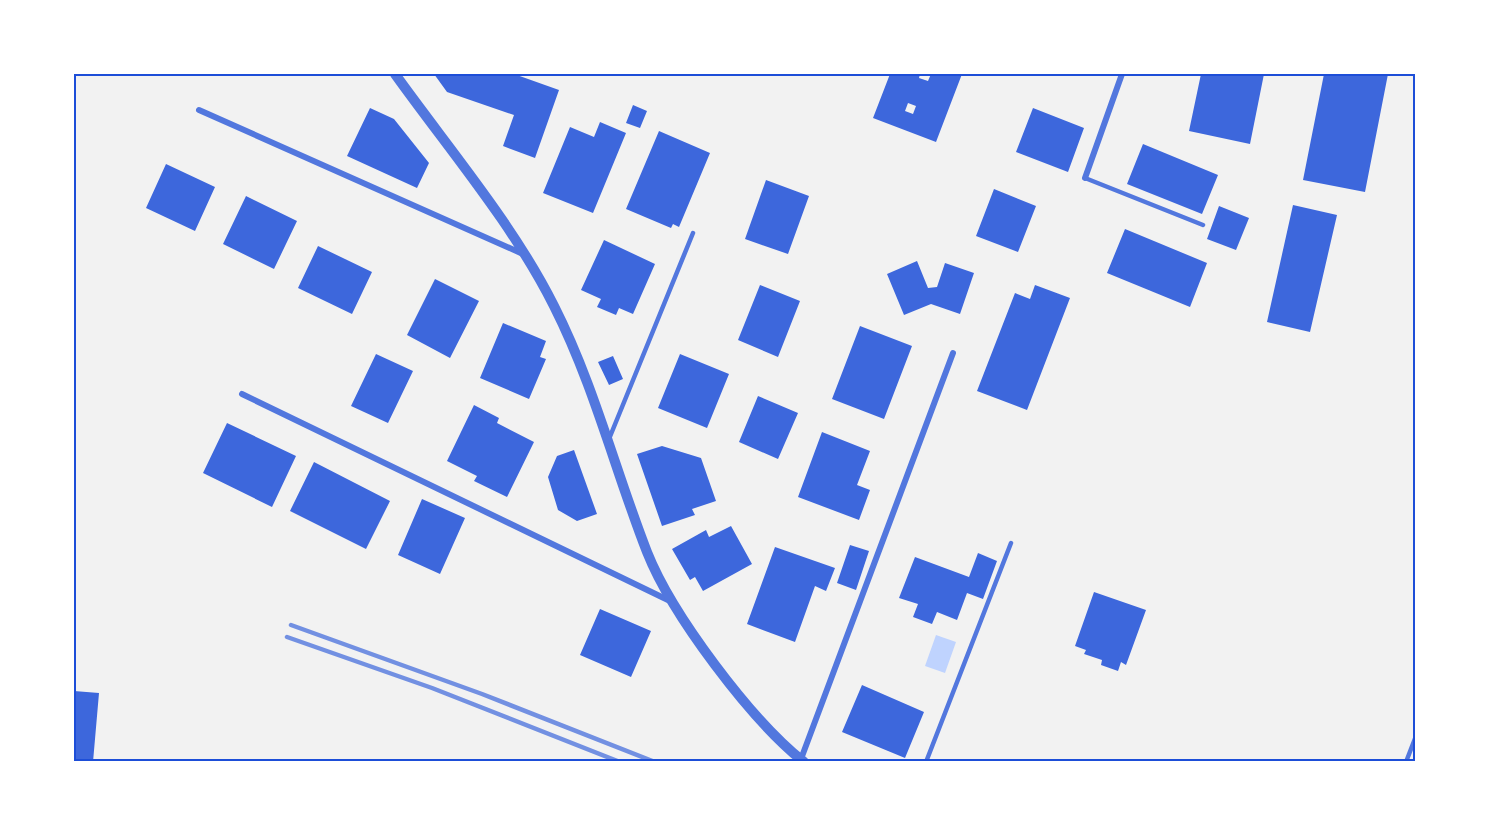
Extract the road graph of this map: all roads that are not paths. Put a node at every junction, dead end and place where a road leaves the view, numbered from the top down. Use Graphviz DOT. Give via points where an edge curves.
graph roads {
  1 [pos="395,74"];
  2 [pos="1122,74"];
  3 [pos="200,111"];
  4 [pos="1085,178"];
  5 [pos="1203,225"];
  6 [pos="693,233"];
  7 [pos="526,256"];
  8 [pos="953,353"];
  9 [pos="242,394"];
  10 [pos="609,439"];
  11 [pos="1011,543"];
  12 [pos="673,602"];
  13 [pos="1416,736"];
  14 [pos="803,760"];
  15 [pos="926,762"];
  16 [pos="1406,762"];
  1 -- 7 [label="street"];
  2 -- 4 [label="street"];
  3 -- 7 [label="street"];
  4 -- 5 [label="lane"];
  6 -- 10 [label="lane"];
  7 -- 10 [label="street" via="573,345"];
  8 -- 14 [label="street"];
  9 -- 12 [label="street"];
  10 -- 12 [label="street" via="647,551"];
  11 -- 15 [label="lane"];
  12 -- 14 [label="street" via="745,701"];
  13 -- 16 [label="lane"];
}
